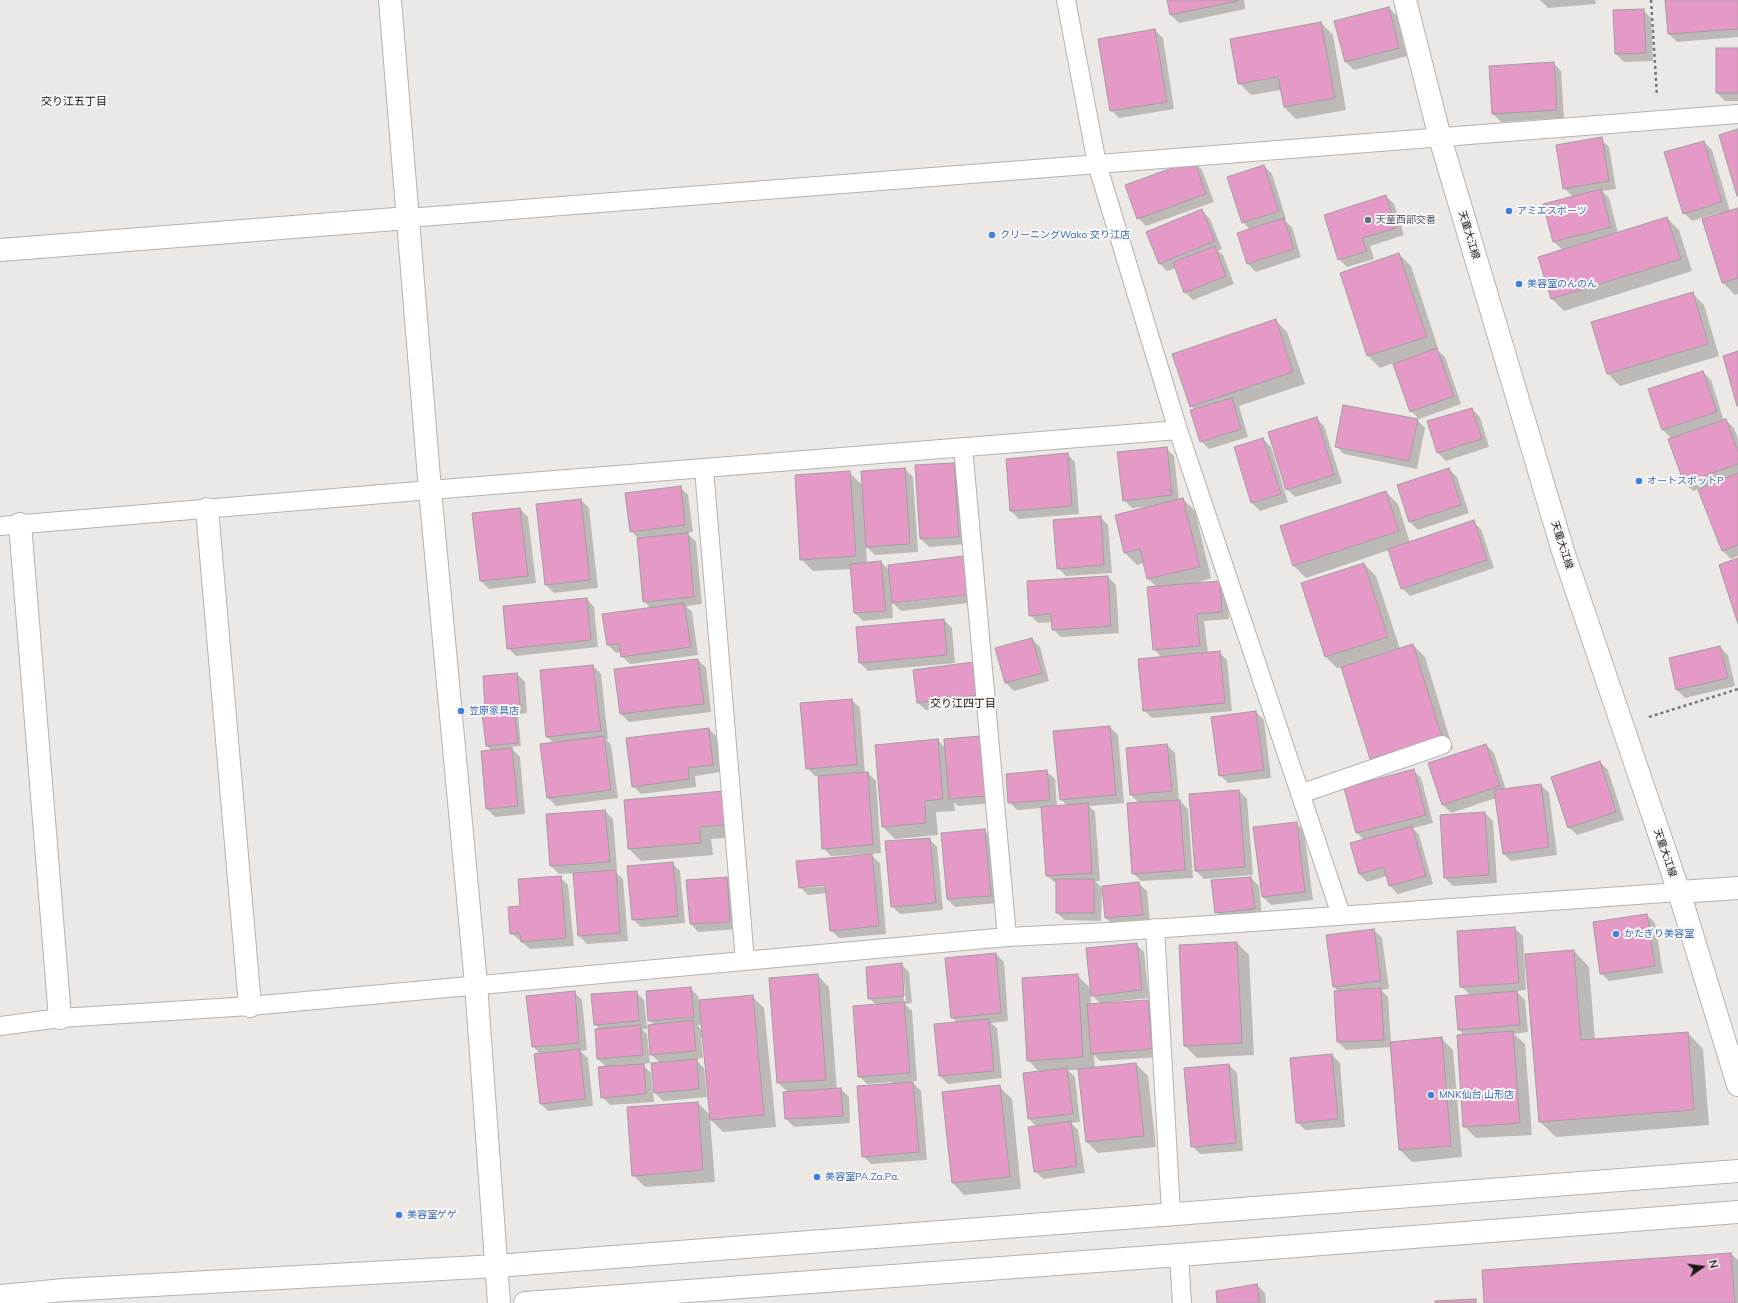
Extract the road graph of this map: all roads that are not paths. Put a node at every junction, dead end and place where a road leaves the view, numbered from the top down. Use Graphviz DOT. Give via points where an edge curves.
graph roads {
  1 [pos="390,0"];
  2 [pos="1066,0"];
  3 [pos="1405,0"];
  4 [pos="1738,114"];
  5 [pos="1440,138"];
  6 [pos="1097,164"];
  7 [pos="408,218"];
  8 [pos="0,250"];
  9 [pos="1178,430"];
  10 [pos="963,447"];
  11 [pos="704,469"];
  12 [pos="430,490"];
  13 [pos="207,509"];
  14 [pos="10,525"];
  15 [pos="1442,745"];
  16 [pos="1300,794"];
  17 [pos="1738,888"];
  18 [pos="1679,892"];
  19 [pos="1341,915"];
  20 [pos="1155,928"];
  21 [pos="1007,937"];
  22 [pos="746,961"];
  23 [pos="476,984"];
  24 [pos="250,1006"];
  25 [pos="60,1018"];
  26 [pos="0,1026"];
  27 [pos="1738,1085"];
  28 [pos="1738,1171"];
  29 [pos="1738,1212"];
  30 [pos="1171,1213"];
  31 [pos="1179,1255"];
  32 [pos="496,1266"];
  33 [pos="0,1296"];
  34 [pos="499,1303"];
  35 [pos="524,1303"];
  36 [pos="1182,1303"];
  1 -- 7 [label="street"];
  2 -- 6 [label="lane"];
  3 -- 5 [label="street, 天童大江線"];
  4 -- 5 [label="lane"];
  5 -- 6 [label="lane"];
  5 -- 18 [label="street, 天童大江線" via="1563,551"];
  6 -- 7 [label="lane"];
  6 -- 9 [label="lane"];
  7 -- 8 [label="street"];
  7 -- 12 [label="street"];
  9 -- 10 [label="lane"];
  9 -- 16 [label="lane"];
  10 -- 11 [label="lane"];
  10 -- 21 [label="lane"];
  11 -- 12 [label="lane"];
  11 -- 22 [label="lane"];
  12 -- 13 [label="lane"];
  12 -- 23 [label="street"];
  13 -- 14 [label="lane"];
  13 -- 24 [label="street"];
  14 -- 25 [label="street"];
  15 -- 16 [label="lane"];
  16 -- 19 [label="lane"];
  17 -- 18 [label="street"];
  18 -- 19 [label="lane"];
  18 -- 27 [label="street, 天童大江線"];
  19 -- 20 [label="lane"];
  20 -- 21 [label="lane"];
  20 -- 30 [label="lane"];
  21 -- 22 [label="lane"];
  22 -- 23 [label="lane"];
  23 -- 24 [label="lane"];
  23 -- 32 [label="street"];
  24 -- 25 [label="lane"];
  25 -- 26 [label="lane"];
  28 -- 30 [label="street"];
  29 -- 31 [label="street"];
  30 -- 32 [label="street"];
  31 -- 35 [label="street"];
  31 -- 36 [label="lane"];
  32 -- 33 [label="street"];
  32 -- 34 [label="street"];
}
